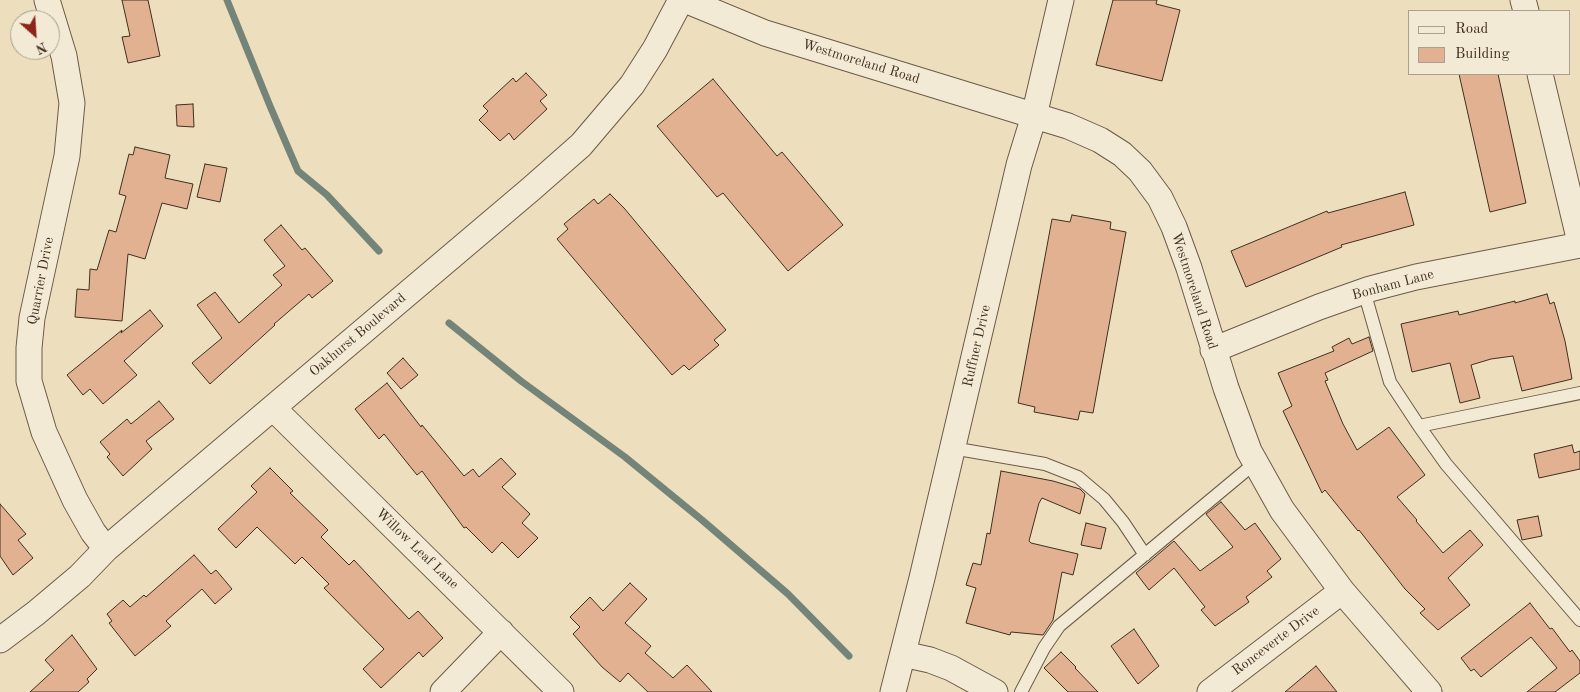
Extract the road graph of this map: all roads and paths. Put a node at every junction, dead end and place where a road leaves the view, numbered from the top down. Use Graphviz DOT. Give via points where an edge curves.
graph roads {
  1 [pos="47,0"];
  2 [pos="681,0"];
  3 [pos="685,0"];
  4 [pos="1061,0"];
  5 [pos="1540,75"];
  6 [pos="1034,116"];
  7 [pos="1580,243"];
  8 [pos="1364,291"];
  9 [pos="1213,350"];
  10 [pos="1580,393"];
  11 [pos="273,408"];
  12 [pos="1419,426"];
  13 [pos="952,448"];
  14 [pos="1255,462"];
  15 [pos="106,550"];
  16 [pos="1145,555"];
  17 [pos="1342,591"];
  18 [pos="1580,620"];
  19 [pos="501,632"];
  20 [pos="0,640"];
  21 [pos="902,654"];
  22 [pos="443,692"];
  23 [pos="561,692"];
  24 [pos="893,692"];
  25 [pos="995,692"];
  26 [pos="1021,692"];
  27 [pos="1210,692"];
  28 [pos="1429,692"];
  1 -- 15 [label="street, Quarrier Drive" via="64,56 72,103 67,156 32,318 30,381 44,432 71,492"];
  2 -- 11 [label="street, Oakhurst Boulevard" via="655,50 632,84 581,145"];
  3 -- 6 [label="street, Westmoreland Road" via="765,33"];
  4 -- 6 [label="street, Ruffner Drive"];
  5 -- 7 [label="street"];
  6 -- 9 [label="street, Westmoreland Road" via="1100,140 1122,154 1145,178 1160,198 1174,227"];
  6 -- 13 [label="street, Ruffner Drive"];
  7 -- 8 [label="street, Bonham Lane"];
  8 -- 9 [label="street, Bonham Lane"];
  8 -- 12 [label="lane" via="1390,382"];
  9 -- 14 [label="street, Westmoreland Road"];
  10 -- 12 [label="lane"];
  11 -- 15 [label="street, Oakhurst Boulevard"];
  11 -- 19 [label="street, Willow Leaf Lane"];
  12 -- 18 [label="lane" via="1446,464"];
  13 -- 16 [label="lane" via="1046,464 1078,476 1124,522"];
  13 -- 21 [label="street, Ruffner Drive"];
  14 -- 16 [label="lane"];
  14 -- 17 [label="street, Westmoreland Road" via="1282,510"];
  15 -- 20 [label="street, Oakhurst Boulevard"];
  16 -- 26 [label="lane" via="1059,626"];
  17 -- 27 [label="street, Ronceverte Drive"];
  17 -- 28 [label="street, Westmoreland Road"];
  19 -- 22 [label="street"];
  19 -- 23 [label="street, Willow Leaf Lane"];
  21 -- 24 [label="street, Ruffner Drive"];
  21 -- 25 [label="street" via="951,668"];
}
